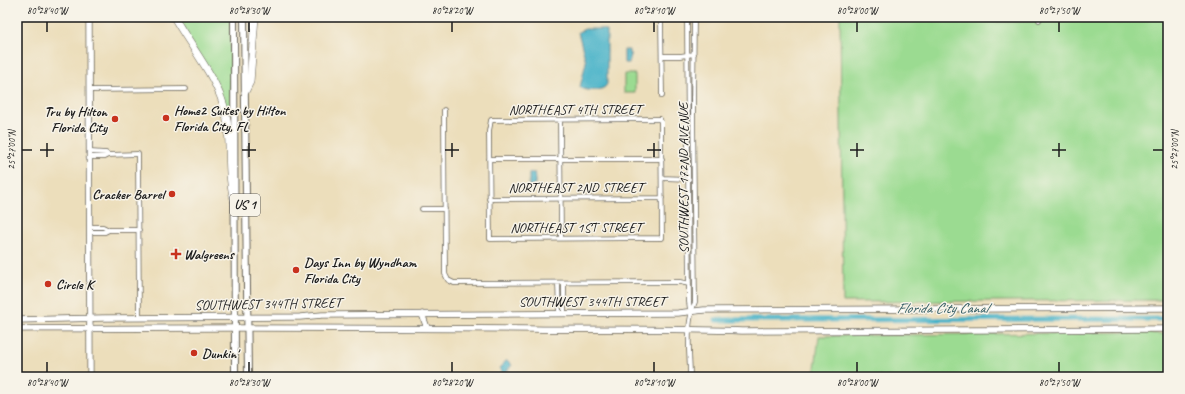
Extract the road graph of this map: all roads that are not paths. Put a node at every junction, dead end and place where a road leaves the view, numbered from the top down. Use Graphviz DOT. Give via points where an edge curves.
graph roads {
  1 [pos="89,17"];
  2 [pos="174,17"];
  3 [pos="234,17"];
  4 [pos="244,17"];
  5 [pos="255,17"];
  6 [pos="661,17"];
  7 [pos="688,17"];
  8 [pos="694,17"];
  9 [pos="694,54"];
  10 [pos="662,56"];
  11 [pos="688,56"];
  12 [pos="186,89"];
  13 [pos="90,90"];
  14 [pos="245,92"];
  15 [pos="662,96"];
  16 [pos="444,110"];
  17 [pos="560,120"];
  18 [pos="90,155"];
  19 [pos="489,159"];
  20 [pos="560,159"];
  21 [pos="662,159"];
  22 [pos="662,178"];
  23 [pos="688,179"];
  24 [pos="694,179"];
  25 [pos="560,198"];
  26 [pos="662,198"];
  27 [pos="489,199"];
  28 [pos="234,202"];
  29 [pos="422,209"];
  30 [pos="444,209"];
  31 [pos="90,230"];
  32 [pos="139,230"];
  33 [pos="561,238"];
  34 [pos="558,283"];
  35 [pos="564,283"];
  36 [pos="689,284"];
  37 [pos="1168,308"];
  38 [pos="691,312"];
  39 [pos="561,313"];
  40 [pos="422,314"];
  41 [pos="430,314"];
  42 [pos="139,318"];
  43 [pos="234,318"];
  44 [pos="247,318"];
  45 [pos="90,319"];
  46 [pos="17,320"];
  47 [pos="90,328"];
  48 [pos="234,328"];
  49 [pos="248,328"];
  50 [pos="427,328"];
  51 [pos="17,329"];
  52 [pos="689,329"];
  53 [pos="1168,329"];
  54 [pos="90,377"];
  55 [pos="235,377"];
  56 [pos="248,377"];
  57 [pos="690,377"];
  1 -- 13 [label="main road"];
  2 -- 28 [label="highway" via="222,99 227,122"];
  3 -- 28 [label="highway, US 1"];
  4 -- 14 [label="highway, US 1"];
  5 -- 14 [label="highway" via="250,82"];
  6 -- 10 [label="street"];
  7 -- 11 [label="street, SOUTHWEST 172ND AVENUE"];
  8 -- 9 [label="street, SOUTHWEST 172ND AVENUE"];
  9 -- 11 [label="street"];
  9 -- 24 [label="street, SOUTHWEST 172ND AVENUE"];
  10 -- 11 [label="street"];
  10 -- 15 [label="street"];
  11 -- 23 [label="street, SOUTHWEST 172ND AVENUE"];
  12 -- 13 [label="street"];
  13 -- 18 [label="main road"];
  14 -- 44 [label="highway, US 1"];
  16 -- 30 [label="street"];
  17 -- 19 [label="street, NORTHEAST 4TH STREET" via="491,120"];
  17 -- 20 [label="street"];
  17 -- 21 [label="street, NORTHEAST 4TH STREET" via="660,119"];
  18 -- 31 [label="main road"];
  18 -- 32 [label="street" via="138,154"];
  19 -- 20 [label="street"];
  19 -- 27 [label="street"];
  20 -- 21 [label="street"];
  20 -- 25 [label="street"];
  21 -- 22 [label="street"];
  22 -- 23 [label="street"];
  22 -- 26 [label="street"];
  23 -- 24 [label="street"];
  23 -- 36 [label="street, SOUTHWEST 172ND AVENUE"];
  24 -- 38 [label="street, SOUTHWEST 172ND AVENUE" via="695,302"];
  25 -- 26 [label="street, NORTHEAST 2ND STREET"];
  25 -- 27 [label="street, NORTHEAST 2ND STREET"];
  25 -- 33 [label="street"];
  26 -- 33 [label="street, NORTHEAST 1ST STREET" via="662,238"];
  27 -- 33 [label="street, NORTHEAST 1ST STREET" via="490,239"];
  28 -- 43 [label="highway, US 1"];
  29 -- 30 [label="street"];
  30 -- 34 [label="street" via="445,274 451,282"];
  31 -- 32 [label="street" via="103,227 109,230"];
  31 -- 45 [label="main road"];
  32 -- 42 [label="street"];
  34 -- 35 [label="street"];
  34 -- 39 [label="street"];
  35 -- 36 [label="street"];
  35 -- 39 [label="street"];
  36 -- 38 [label="street, SOUTHWEST 172ND AVENUE"];
  37 -- 38 [label="main road, SOUTHWEST 344TH STREET"];
  38 -- 39 [label="main road, SOUTHWEST 344TH STREET"];
  38 -- 52 [label="street, SOUTHWEST 172ND AVENUE"];
  39 -- 41 [label="main road, SOUTHWEST 344TH STREET"];
  40 -- 41 [label="main road, SOUTHWEST 344TH STREET"];
  40 -- 44 [label="main road, SOUTHWEST 344TH STREET"];
  40 -- 50 [label="main road"];
  41 -- 50 [label="main road"];
  42 -- 43 [label="main road, SOUTHWEST 344TH STREET"];
  42 -- 45 [label="main road, SOUTHWEST 344TH STREET"];
  43 -- 44 [label="main road, SOUTHWEST 344TH STREET"];
  43 -- 48 [label="highway, US 1"];
  44 -- 49 [label="highway, US 1"];
  45 -- 46 [label="main road, SOUTHWEST 344TH STREET"];
  45 -- 47 [label="main road"];
  47 -- 48 [label="main road, SOUTHWEST 344TH STREET"];
  47 -- 51 [label="main road, SOUTHWEST 344TH STREET"];
  47 -- 54 [label="main road"];
  48 -- 49 [label="main road, SOUTHWEST 344TH STREET"];
  48 -- 55 [label="highway, US 1"];
  49 -- 50 [label="main road, SOUTHWEST 344TH STREET"];
  49 -- 56 [label="highway, US 1"];
  50 -- 52 [label="main road, SOUTHWEST 344TH STREET"];
  52 -- 53 [label="main road, SOUTHWEST 344TH STREET"];
  52 -- 57 [label="street, SOUTHWEST 172ND AVENUE"];
}
